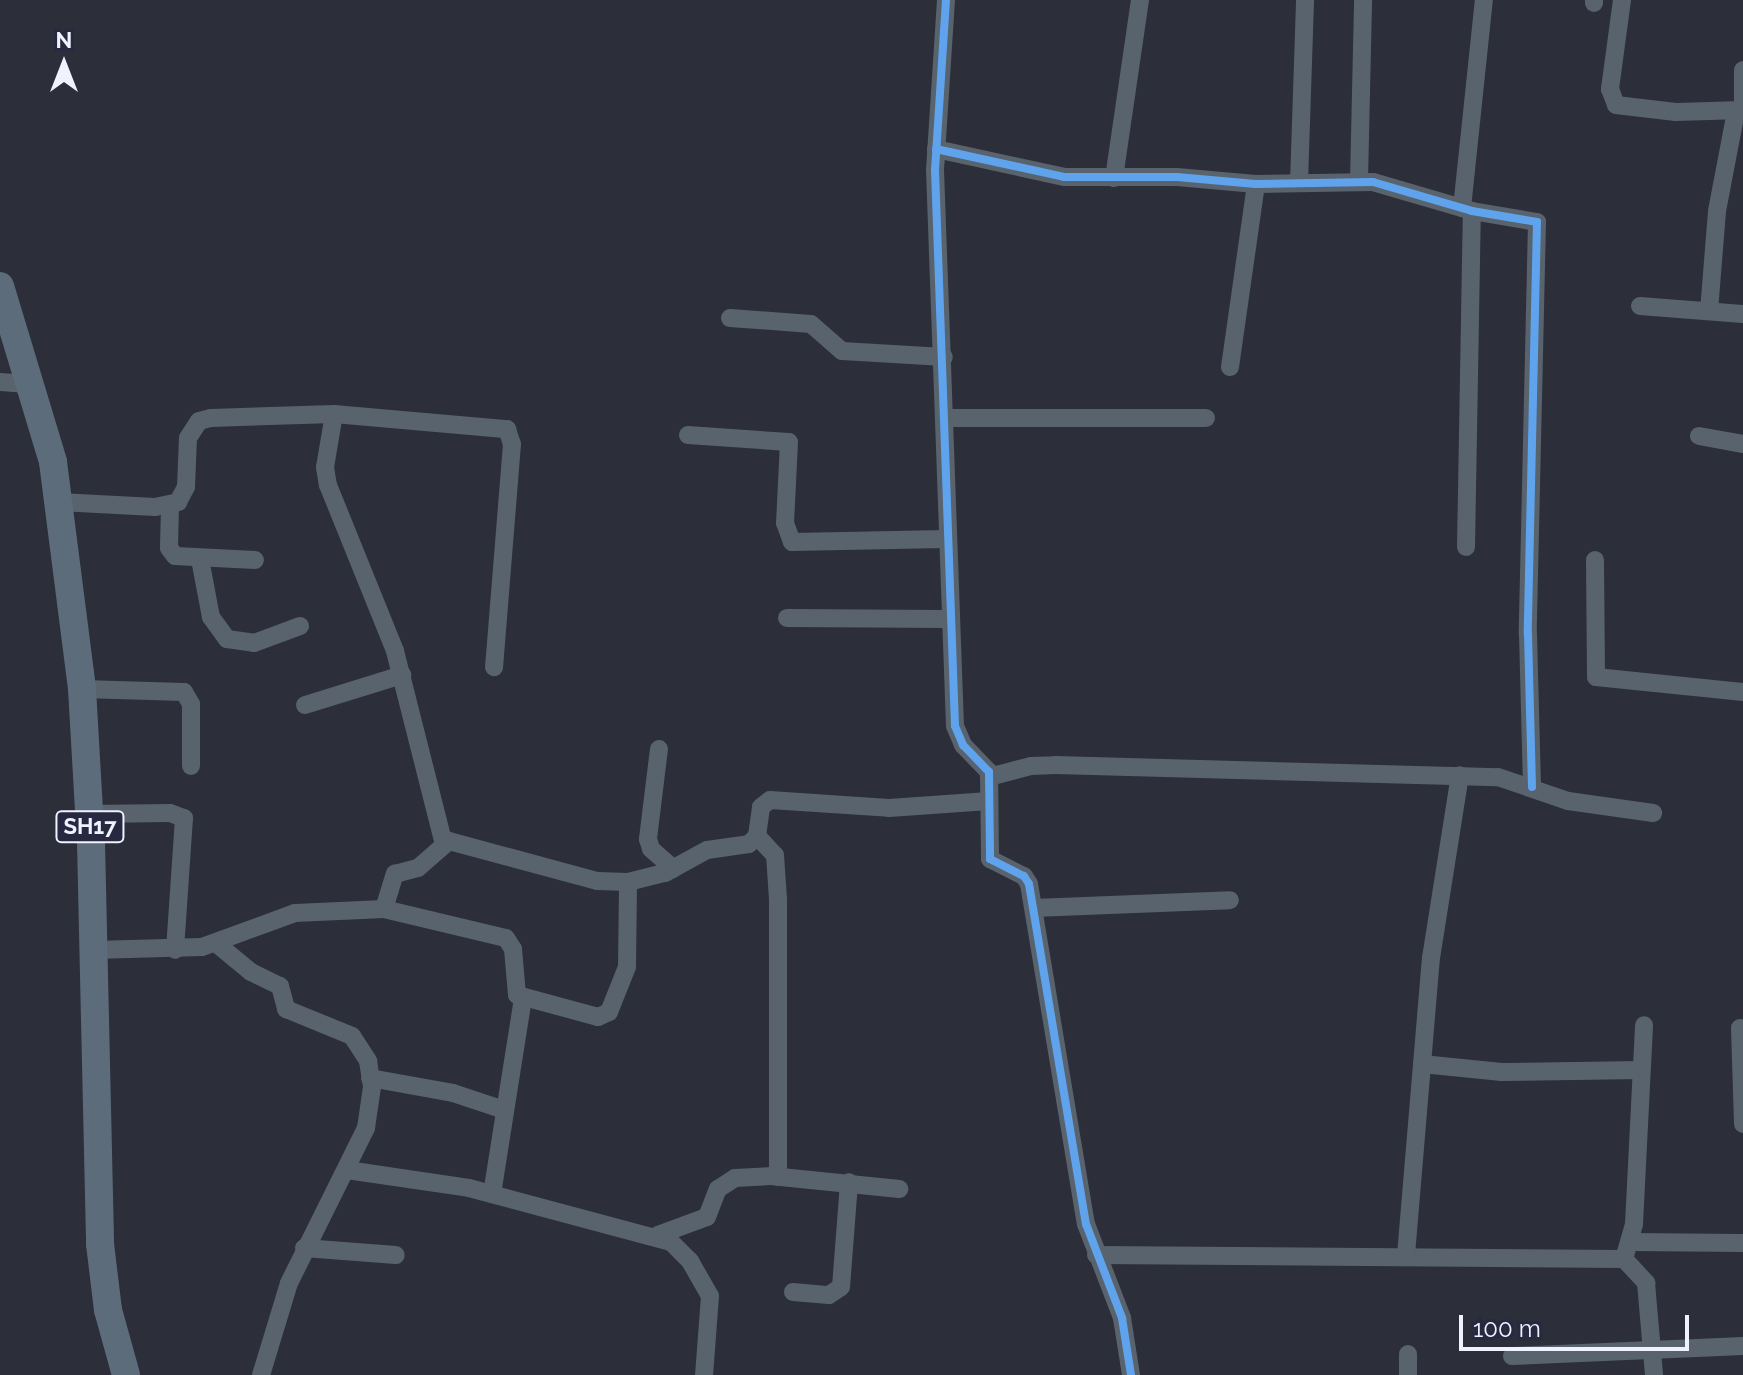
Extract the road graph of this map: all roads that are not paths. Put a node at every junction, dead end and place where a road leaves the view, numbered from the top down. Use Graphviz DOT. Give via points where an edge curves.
graph roads {
  1 [pos="946,0"];
  2 [pos="1140,0"];
  3 [pos="1305,0"];
  4 [pos="1363,0"];
  5 [pos="1484,0"];
  6 [pos="1622,0"];
  7 [pos="1743,70"];
  8 [pos="1741,109"];
  9 [pos="936,149"];
  10 [pos="1114,178"];
  11 [pos="1359,181"];
  12 [pos="1299,183"];
  13 [pos="1256,184"];
  14 [pos="1467,210"];
  15 [pos="0,286"];
  16 [pos="1640,306"];
  17 [pos="1709,311"];
  18 [pos="1743,314"];
  19 [pos="730,318"];
  20 [pos="944,357"];
  21 [pos="1230,367"];
  22 [pos="0,382"];
  23 [pos="31,384"];
  24 [pos="334,414"];
  25 [pos="944,418"];
  26 [pos="1206,418"];
  27 [pos="688,435"];
  28 [pos="1699,436"];
  29 [pos="1743,444"];
  30 [pos="59,502"];
  31 [pos="170,506"];
  32 [pos="945,539"];
  33 [pos="1466,547"];
  34 [pos="200,559"];
  35 [pos="255,560"];
  36 [pos="1595,560"];
  37 [pos="787,618"];
  38 [pos="948,619"];
  39 [pos="300,626"];
  40 [pos="494,667"];
  41 [pos="402,675"];
  42 [pos="82,689"];
  43 [pos="1743,692"];
  44 [pos="305,705"];
  45 [pos="659,749"];
  46 [pos="191,766"];
  47 [pos="1460,775"];
  48 [pos="989,777"];
  49 [pos="1532,787"];
  50 [pos="989,801"];
  51 [pos="1653,813"];
  52 [pos="89,814"];
  53 [pos="757,836"];
  54 [pos="444,845"];
  55 [pos="674,869"];
  56 [pos="628,882"];
  57 [pos="1230,900"];
  58 [pos="1034,908"];
  59 [pos="384,909"];
  60 [pos="217,944"];
  61 [pos="94,950"];
  62 [pos="175,950"];
  63 [pos="523,999"];
  64 [pos="1644,1025"];
  65 [pos="1740,1028"];
  66 [pos="1422,1064"];
  67 [pos="1641,1070"];
  68 [pos="370,1078"];
  69 [pos="504,1110"];
  70 [pos="1743,1124"];
  71 [pos="347,1170"];
  72 [pos="778,1177"];
  73 [pos="849,1182"];
  74 [pos="899,1189"];
  75 [pos="492,1194"];
  76 [pos="658,1235"];
  77 [pos="1743,1243"];
  78 [pos="304,1248"];
  79 [pos="1627,1250"];
  80 [pos="396,1255"];
  81 [pos="1096,1255"];
  82 [pos="1406,1255"];
  83 [pos="793,1292"];
  84 [pos="1743,1346"];
  85 [pos="1653,1353"];
  86 [pos="1408,1354"];
  87 [pos="1512,1356"];
  88 [pos="120,1371"];
  89 [pos="261,1375"];
  90 [pos="704,1375"];
  91 [pos="1131,1375"];
  92 [pos="1408,1375"];
  93 [pos="1654,1375"];
  1 -- 9 [label="street"];
  2 -- 10 [label="street"];
  3 -- 12 [label="street"];
  4 -- 11 [label="street"];
  5 -- 14 [label="street"];
  6 -- 8 [label="street" via="1610,89 1616,105 1676,112"];
  7 -- 8 [label="street"];
  8 -- 17 [label="street" via="1717,211"];
  9 -- 10 [label="street" via="1064,177"];
  9 -- 20 [label="street"];
  10 -- 13 [label="street"];
  11 -- 12 [label="street"];
  11 -- 14 [label="street" via="1398,186"];
  12 -- 13 [label="street"];
  13 -- 21 [label="street"];
  14 -- 33 [label="street"];
  14 -- 49 [label="street" via="1537,222 1528,634"];
  15 -- 23 [label="main road, SH17"];
  16 -- 17 [label="street"];
  17 -- 18 [label="street"];
  19 -- 20 [label="street" via="811,324 842,351"];
  20 -- 25 [label="street"];
  22 -- 23 [label="street"];
  23 -- 30 [label="main road, SH17"];
  24 -- 31 [label="street" via="199,421 188,438 184,496"];
  24 -- 40 [label="street" via="472,424 510,433"];
  24 -- 41 [label="street" via="325,467 328,485"];
  25 -- 26 [label="street"];
  25 -- 32 [label="street"];
  27 -- 32 [label="street" via="789,442 785,523 792,542"];
  28 -- 29 [label="street"];
  30 -- 31 [label="street"];
  30 -- 42 [label="main road, SH17"];
  31 -- 34 [label="street" via="171,553"];
  32 -- 38 [label="street"];
  34 -- 35 [label="street"];
  34 -- 39 [label="street" via="211,617 227,639 254,643"];
  36 -- 43 [label="street" via="1596,677"];
  37 -- 38 [label="street"];
  38 -- 48 [label="street" via="955,726"];
  41 -- 44 [label="street"];
  41 -- 54 [label="street"];
  42 -- 46 [label="street" via="184,692 191,704"];
  42 -- 52 [label="main road, SH17"];
  45 -- 55 [label="street" via="648,839 651,849"];
  47 -- 48 [label="street" via="1056,765"];
  47 -- 49 [label="street" via="1498,777"];
  47 -- 66 [label="street" via="1431,958"];
  48 -- 50 [label="street"];
  49 -- 51 [label="street" via="1568,801"];
  50 -- 53 [label="street" via="889,808 770,800 761,807"];
  50 -- 58 [label="street" via="990,859 1024,876"];
  52 -- 61 [label="main road, SH17"];
  52 -- 62 [label="street" via="170,813 184,818"];
  53 -- 55 [label="street" via="749,844 707,850"];
  53 -- 72 [label="street" via="773,849 778,899"];
  54 -- 56 [label="street" via="456,841 597,881"];
  54 -- 59 [label="street" via="424,864 395,874"];
  55 -- 56 [label="street"];
  56 -- 63 [label="street" via="629,957 609,1012 591,1017"];
  57 -- 58 [label="street"];
  58 -- 81 [label="street" via="1081,1195"];
  59 -- 60 [label="street" via="295,913"];
  59 -- 63 [label="street" via="506,938 513,949 514,990"];
  60 -- 62 [label="street"];
  60 -- 68 [label="street" via="251,972 280,986 286,1009 352,1036 363,1048"];
  61 -- 62 [label="street"];
  61 -- 88 [label="main road, SH17" via="100,1244"];
  63 -- 69 [label="street"];
  64 -- 67 [label="street"];
  65 -- 70 [label="street"];
  66 -- 67 [label="street" via="1502,1072"];
  66 -- 82 [label="street"];
  67 -- 79 [label="street"];
  68 -- 69 [label="street" via="453,1093"];
  68 -- 71 [label="street" via="366,1128"];
  69 -- 75 [label="street"];
  71 -- 75 [label="street"];
  71 -- 78 [label="street"];
  72 -- 73 [label="street"];
  72 -- 76 [label="street" via="725,1181 707,1217"];
  73 -- 74 [label="street"];
  73 -- 83 [label="street" via="841,1287 829,1295"];
  75 -- 76 [label="street" via="560,1217"];
  76 -- 90 [label="street" via="690,1261 710,1296"];
  77 -- 79 [label="street"];
  78 -- 80 [label="street"];
  78 -- 89 [label="street" via="275,1317"];
  79 -- 82 [label="street"];
  79 -- 85 [label="street" via="1646,1283"];
  81 -- 82 [label="street"];
  81 -- 91 [label="street" via="1126,1331"];
  84 -- 85 [label="street"];
  85 -- 87 [label="street"];
  85 -- 93 [label="street"];
  86 -- 92 [label="street"];
}
